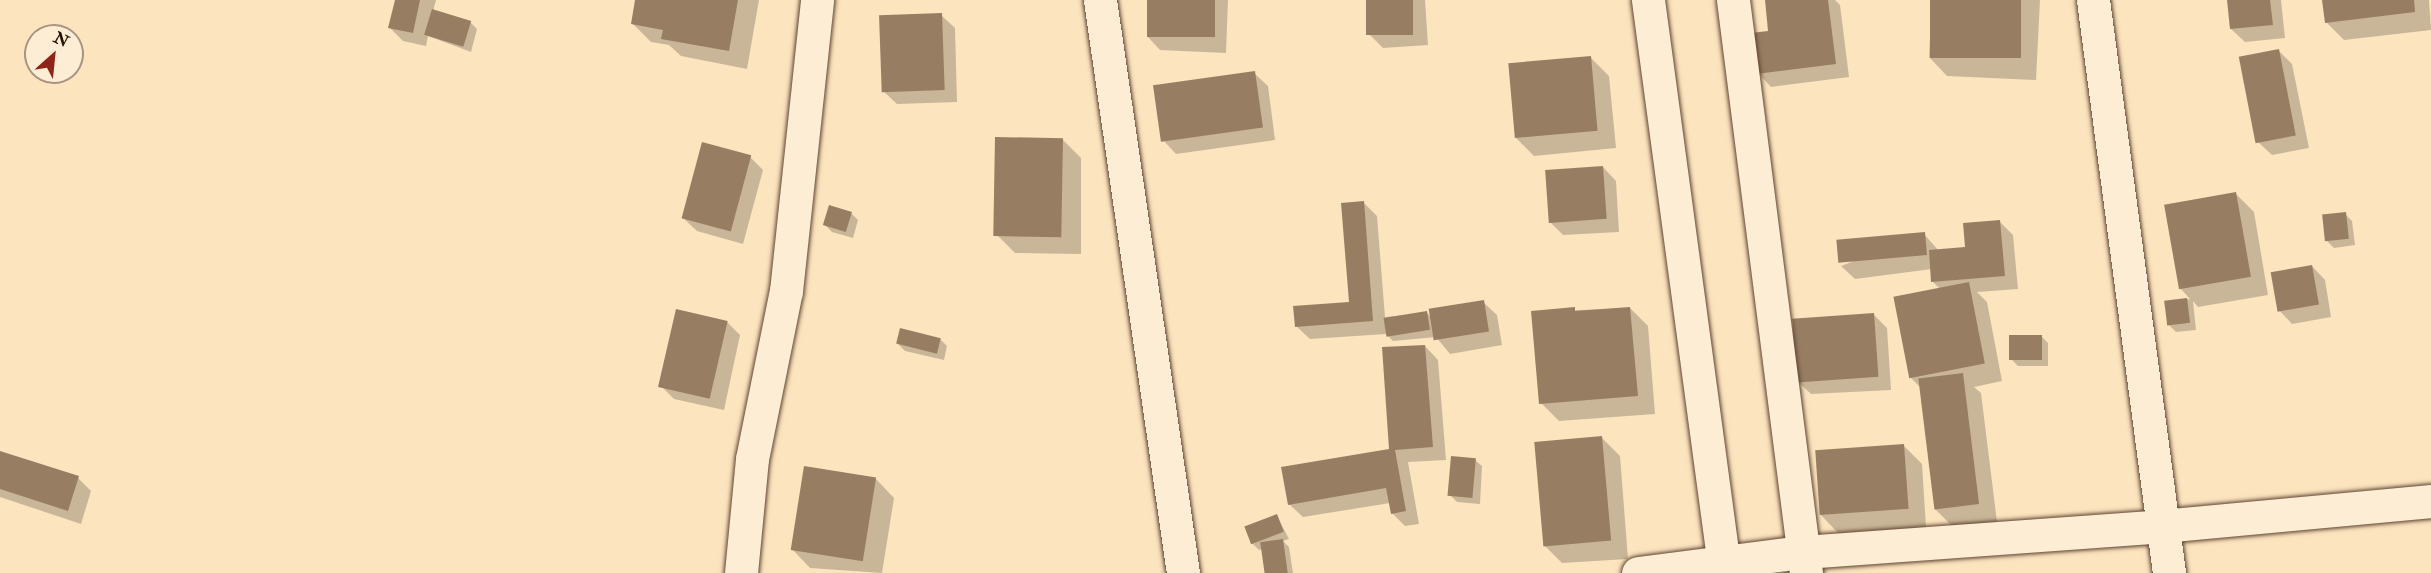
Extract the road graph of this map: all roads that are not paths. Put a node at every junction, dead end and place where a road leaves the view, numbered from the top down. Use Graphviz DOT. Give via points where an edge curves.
graph roads {
  1 [pos="817,0"];
  2 [pos="1100,0"];
  3 [pos="1648,0"];
  4 [pos="1733,0"];
  5 [pos="2093,0"];
  6 [pos="2431,501"];
  7 [pos="2162,526"];
  8 [pos="1805,562"];
  9 [pos="1724,567"];
  10 [pos="741,573"];
  11 [pos="1183,573"];
  12 [pos="1638,573"];
  13 [pos="2169,573"];
  1 -- 10 [label="street" via="786,291 752,459"];
  2 -- 11 [label="street"];
  3 -- 9 [label="street"];
  4 -- 8 [label="street"];
  5 -- 7 [label="street"];
  6 -- 7 [label="street"];
  7 -- 8 [label="street"];
  7 -- 13 [label="street"];
  8 -- 9 [label="street"];
  9 -- 12 [label="street"];
}
